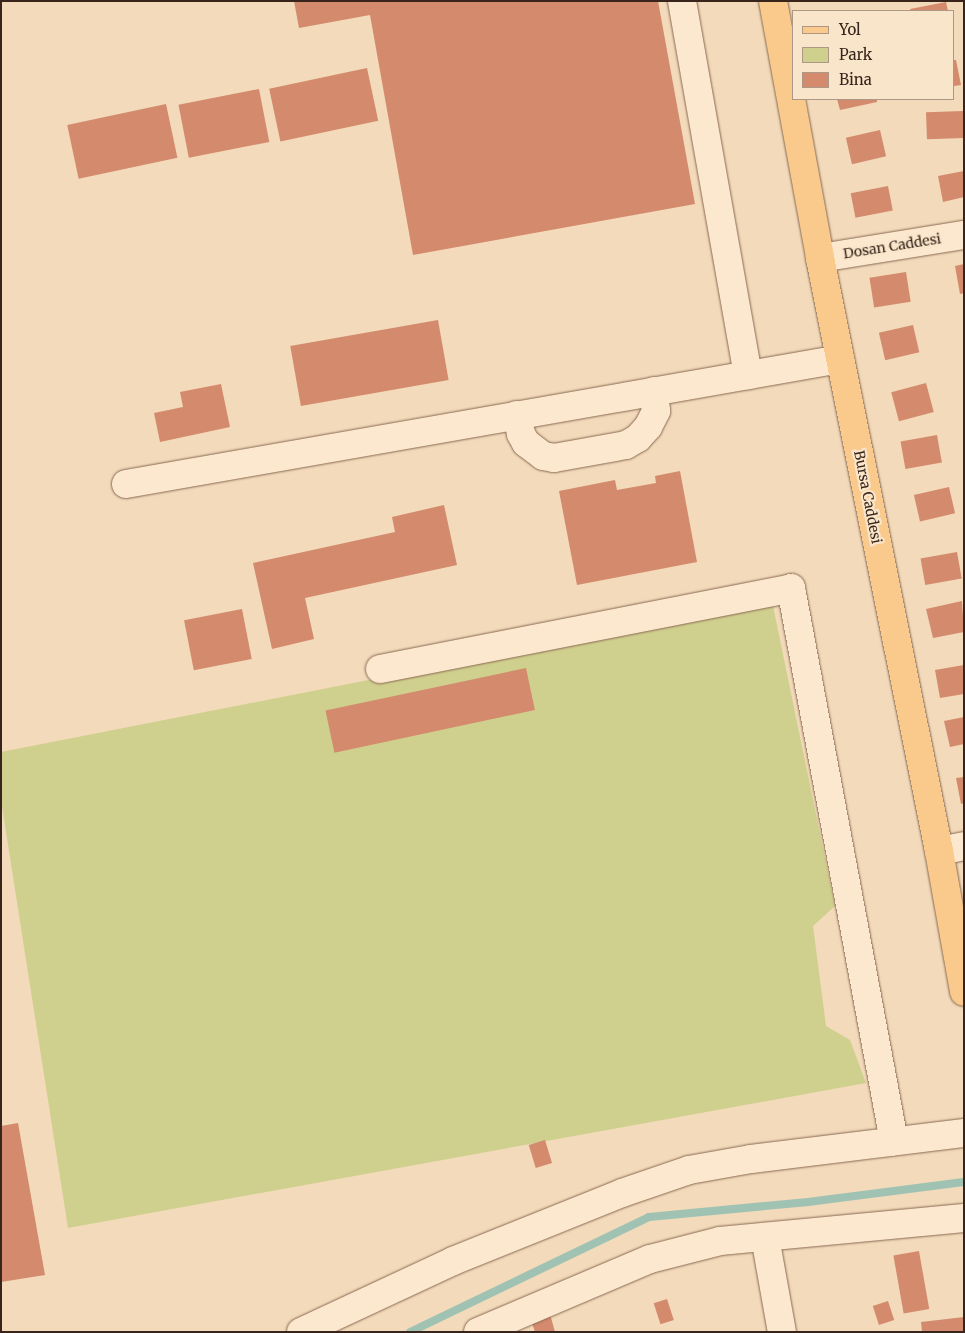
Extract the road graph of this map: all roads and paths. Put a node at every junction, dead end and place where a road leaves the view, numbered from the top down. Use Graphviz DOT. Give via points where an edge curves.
graph roads {
  1 [pos="682,1"];
  2 [pos="773,1"];
  3 [pos="964,235"];
  4 [pos="820,258"];
  5 [pos="840,358"];
  6 [pos="748,375"];
  7 [pos="654,391"];
  8 [pos="517,415"];
  9 [pos="126,484"];
  10 [pos="380,669"];
  11 [pos="951,848"];
  12 [pos="964,992"];
  13 [pos="964,1133"];
  14 [pos="894,1141"];
  15 [pos="964,1218"];
  16 [pos="765,1237"];
  17 [pos="492,1328"];
  18 [pos="301,1332"];
  19 [pos="782,1332"];
  1 -- 6 [label="street"];
  2 -- 4 [label="main road, Bursa Caddesi"];
  3 -- 4 [label="street, Dosan Caddesi"];
  4 -- 5 [label="main road, Bursa Caddesi"];
  5 -- 6 [label="street"];
  5 -- 11 [label="main road, Bursa Caddesi"];
  6 -- 7 [label="street"];
  7 -- 8 [label="street"];
  7 -- 8 [label="street" via="656,411 638,438 626,445 554,458 543,456 526,443"];
  8 -- 9 [label="street"];
  10 -- 14 [label="street" via="791,588"];
  11 -- 12 [label="main road, Bursa Caddesi"];
  13 -- 14 [label="street"];
  14 -- 18 [label="street" via="689,1170 622,1193 453,1261"];
  15 -- 16 [label="street"];
  16 -- 17 [label="street" via="720,1241 650,1259"];
  16 -- 19 [label="street"];
}
